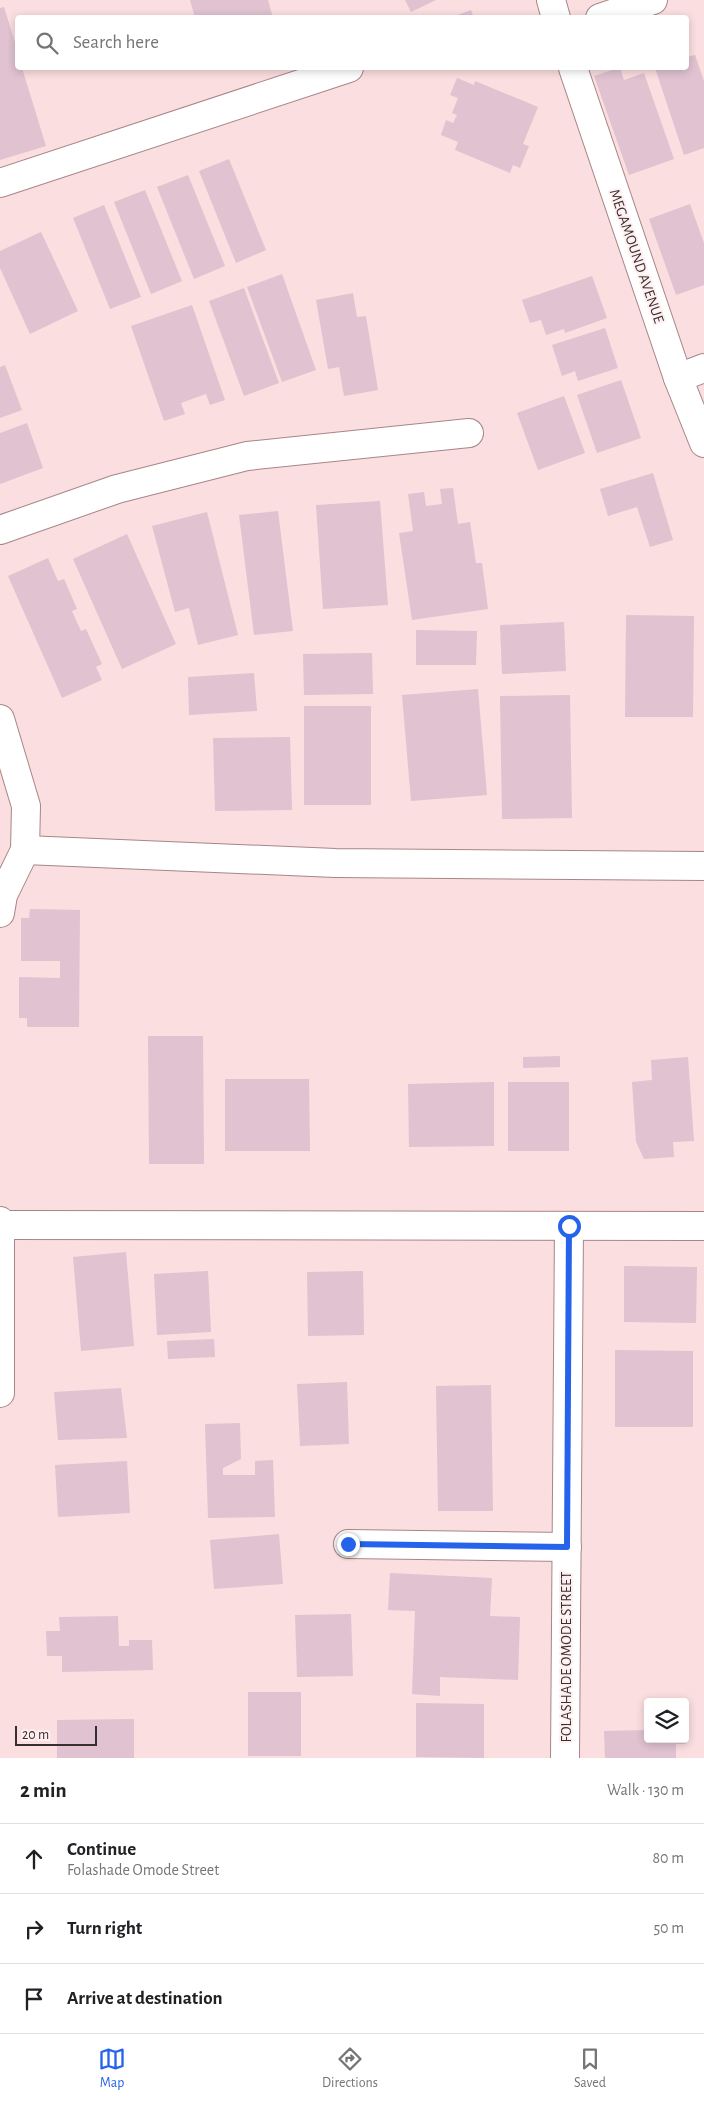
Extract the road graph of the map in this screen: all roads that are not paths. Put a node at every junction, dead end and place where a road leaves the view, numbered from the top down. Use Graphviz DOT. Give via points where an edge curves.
graph roads {
  1 [pos="551,0"];
  2 [pos="653,0"];
  3 [pos="555,15"];
  4 [pos="609,15"];
  5 [pos="343,70"];
  6 [pos="574,70"];
  7 [pos="0,183"];
  8 [pos="704,368"];
  9 [pos="678,378"];
  10 [pos="469,433"];
  11 [pos="704,443"];
  12 [pos="0,530"];
  13 [pos="0,719"];
  14 [pos="25,850"];
  15 [pos="704,866"];
  16 [pos="0,913"];
  17 [pos="1,1223"];
  18 [pos="569,1226"];
  19 [pos="704,1226"];
  20 [pos="0,1393"];
  21 [pos="348,1544"];
  22 [pos="567,1547"];
  23 [pos="566,1758"];
  1 -- 3 [label="street"];
  2 -- 4 [label="street"];
  5 -- 7 [label="street"];
  6 -- 9 [label="street, MEGAMOUND AVENUE"];
  8 -- 9 [label="street"];
  9 -- 11 [label="street, MEGAMOUND AVENUE"];
  10 -- 12 [label="street" via="247,456 117,488"];
  13 -- 14 [label="street" via="26,806"];
  14 -- 15 [label="street" via="335,863"];
  14 -- 16 [label="street" via="3,896"];
  17 -- 18 [label="street"];
  17 -- 20 [label="street"];
  18 -- 19 [label="street"];
  18 -- 22 [label="street, FOLASHADE OMODE STREET"];
  21 -- 22 [label="street"];
  22 -- 23 [label="street, FOLASHADE OMODE STREET"];
}
